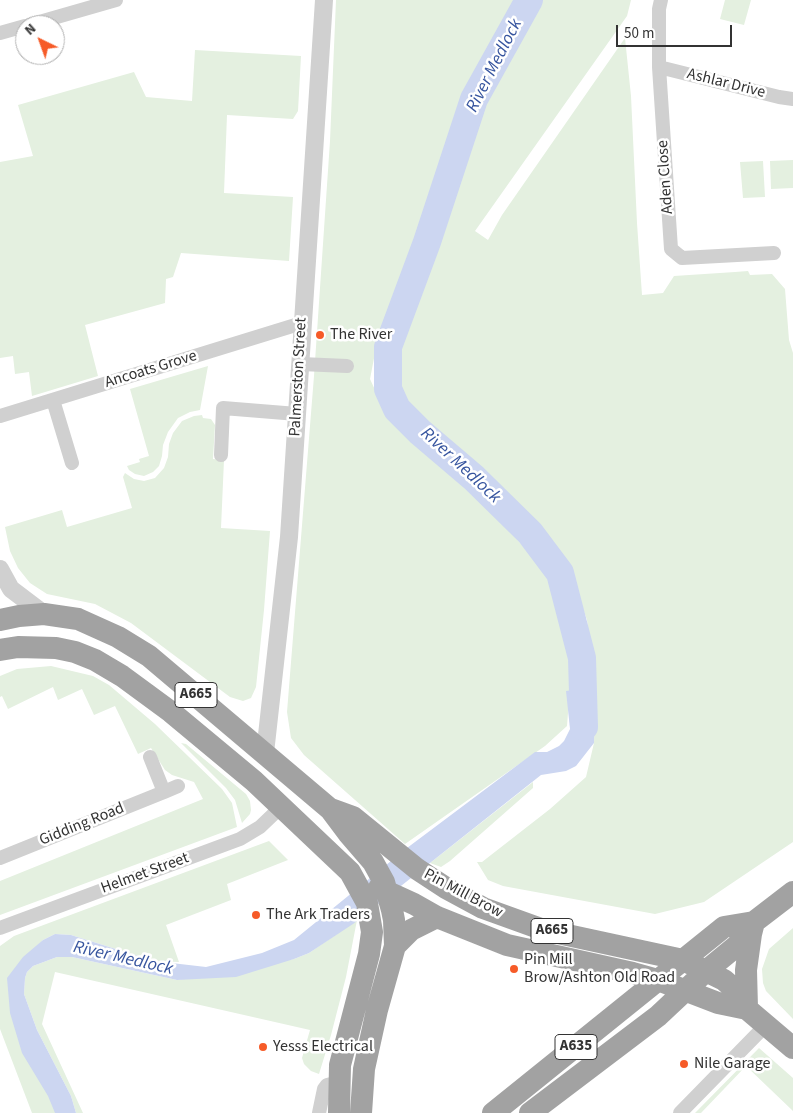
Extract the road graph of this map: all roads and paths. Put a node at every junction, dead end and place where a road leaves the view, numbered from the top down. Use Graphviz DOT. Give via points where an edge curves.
graph roads {
  1 [pos="116,0"];
  2 [pos="324,0"];
  3 [pos="661,0"];
  4 [pos="64,15"];
  5 [pos="15,27"];
  6 [pos="1,29"];
  7 [pos="659,68"];
  8 [pos="793,99"];
  9 [pos="774,253"];
  10 [pos="302,323"];
  11 [pos="300,364"];
  12 [pos="347,366"];
  13 [pos="53,400"];
  14 [pos="297,414"];
  15 [pos="0,416"];
  16 [pos="221,455"];
  17 [pos="72,463"];
  18 [pos="0,569"];
  19 [pos="44,614"];
  20 [pos="0,620"];
  21 [pos="0,631"];
  22 [pos="9,648"];
  23 [pos="265,753"];
  24 [pos="150,757"];
  25 [pos="178,786"];
  26 [pos="164,792"];
  27 [pos="282,806"];
  28 [pos="330,809"];
  29 [pos="0,858"];
  30 [pos="353,876"];
  31 [pos="387,892"];
  32 [pos="793,892"];
  33 [pos="437,917"];
  34 [pos="0,928"];
  35 [pos="752,928"];
  36 [pos="395,946"];
  37 [pos="683,960"];
  38 [pos="706,971"];
  39 [pos="658,980"];
  40 [pos="685,992"];
  41 [pos="747,1009"];
  42 [pos="766,1025"];
  43 [pos="793,1048"];
  44 [pos="339,1082"];
  45 [pos="319,1113"];
  46 [pos="339,1113"];
  47 [pos="361,1113"];
  48 [pos="494,1113"];
  49 [pos="530,1113"];
  50 [pos="680,1113"];
  1 -- 4 [label="street"];
  2 -- 10 [label="street, Palmerston Street"];
  3 -- 7 [label="street, Aden Close"];
  5 -- 6 [label="street"];
  7 -- 8 [label="street, Ashlar Drive"];
  7 -- 9 [label="street, Aden Close" via="671,249 682,258"];
  10 -- 11 [label="street, Palmerston Street"];
  10 -- 13 [label="street, Ancoats Grove"];
  11 -- 12 [label="street"];
  11 -- 14 [label="street, Palmerston Street"];
  13 -- 15 [label="street, Ancoats Grove"];
  13 -- 17 [label="street"];
  14 -- 16 [label="street" via="224,408"];
  14 -- 23 [label="street, Palmerston Street" via="289,537"];
  18 -- 19 [label="street" via="11,589"];
  19 -- 20 [label="highway, A665"];
  19 -- 23 [label="highway, A665" via="78,619 118,637 149,656"];
  21 -- 22 [label="highway"];
  22 -- 27 [label="highway, Pin Mill Brow / A665" via="56,648 95,660 171,712"];
  23 -- 28 [label="highway, A665"];
  24 -- 26 [label="street"];
  25 -- 26 [label="street, Gidding Road"];
  26 -- 29 [label="street, Gidding Road"];
  27 -- 30 [label="highway, Pin Mill Brow / A665"];
  27 -- 34 [label="street, Helmet Street" via="260,827 240,839"];
  28 -- 31 [label="highway, A665" via="372,862"];
  28 -- 37 [label="highway, Pin Mill Brow / A665" via="353,817 417,869 483,908 544,930"];
  30 -- 31 [label="highway, Pin Mill Brow / A665"];
  30 -- 44 [label="highway, A665" via="367,903 372,932 340,1065"];
  31 -- 33 [label="highway, Pin Mill Brow / A665"];
  31 -- 36 [label="highway, A665" via="394,920"];
  32 -- 35 [label="highway, A635"];
  33 -- 36 [label="highway" via="411,930"];
  33 -- 39 [label="highway, Pin Mill Brow / A665" via="507,944"];
  35 -- 37 [label="highway, A635" via="724,927"];
  35 -- 38 [label="highway, A635"];
  35 -- 41 [label="highway" via="746,970"];
  36 -- 47 [label="highway" via="364,1069"];
  37 -- 38 [label="highway, Pin Mill Brow / A665"];
  37 -- 39 [label="highway, A635"];
  38 -- 40 [label="highway, A635"];
  38 -- 41 [label="highway, A665" via="732,987"];
  39 -- 40 [label="highway, Pin Mill Brow"];
  39 -- 48 [label="highway, A635"];
  40 -- 41 [label="highway, Pin Mill Brow"];
  40 -- 49 [label="highway, A635"];
  41 -- 42 [label="highway, A665"];
  42 -- 43 [label="highway, A665"];
  42 -- 50 [label="street"];
  44 -- 45 [label="street" via="324,1089"];
  44 -- 46 [label="highway"];
}
